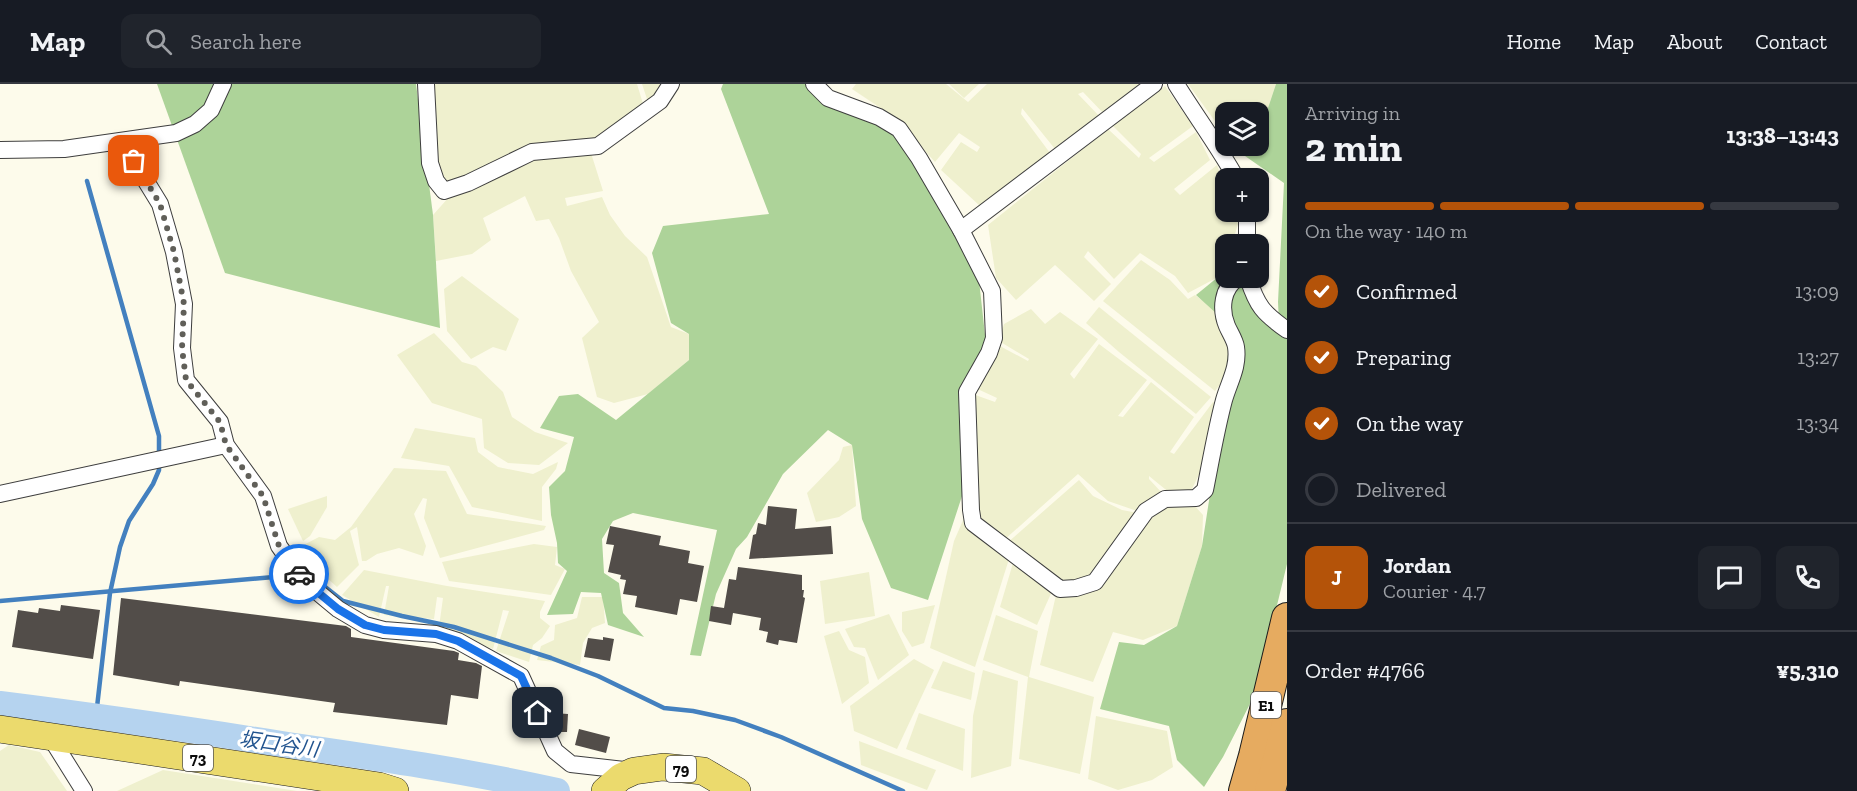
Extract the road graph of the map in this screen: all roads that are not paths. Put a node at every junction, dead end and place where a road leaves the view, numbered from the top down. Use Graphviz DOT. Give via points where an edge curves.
graph roads {
  1 [pos="223,84"];
  2 [pos="426,84"];
  3 [pos="671,84"];
  4 [pos="814,84"];
  5 [pos="1154,84"];
  6 [pos="1176,84"];
  7 [pos="123,142"];
  8 [pos="0,150"];
  9 [pos="1230,168"];
  10 [pos="961,230"];
  11 [pos="1228,288"];
  12 [pos="1251,288"];
  13 [pos="1287,330"];
  14 [pos="226,445"];
  15 [pos="0,494"];
  16 [pos="1287,618"];
  17 [pos="1287,724"];
  18 [pos="0,729"];
  19 [pos="49,735"];
  20 [pos="620,780"];
  21 [pos="84,791"];
  22 [pos="395,791"];
  23 [pos="737,791"];
  24 [pos="1244,791"];
  25 [pos="1270,791"];
  1 -- 7 [label="street" via="211,110 195,124 176,133"];
  2 -- 3 [label="street" via="430,163 444,191 532,152 598,146 660,101"];
  4 -- 10 [label="street" via="828,98 899,129"];
  5 -- 10 [label="street"];
  6 -- 9 [label="street"];
  7 -- 8 [label="street" via="64,149"];
  7 -- 14 [label="street" via="160,204 174,252 184,304 182,348 186,380 220,422"];
  10 -- 11 [label="street" via="992,291 994,338 967,392 973,523 1060,590 1095,582 1146,511 1166,499 1196,498 1205,490 1224,399 1236,367 1236,345 1222,312"];
  12 -- 13 [label="street" via="1264,313"];
  14 -- 15 [label="street"];
  14 -- 20 [label="street" via="263,496 279,546 303,580 365,625 436,634 458,641 521,676 555,751 571,764"];
  16 -- 24 [label="highway, E1"];
  17 -- 25 [label="highway, E1"];
  18 -- 19 [label="main road, 73"];
  19 -- 21 [label="street"];
  19 -- 22 [label="main road, 73"];
  20 -- 23 [label="main road, 79" via="663,767 703,771"];
}
